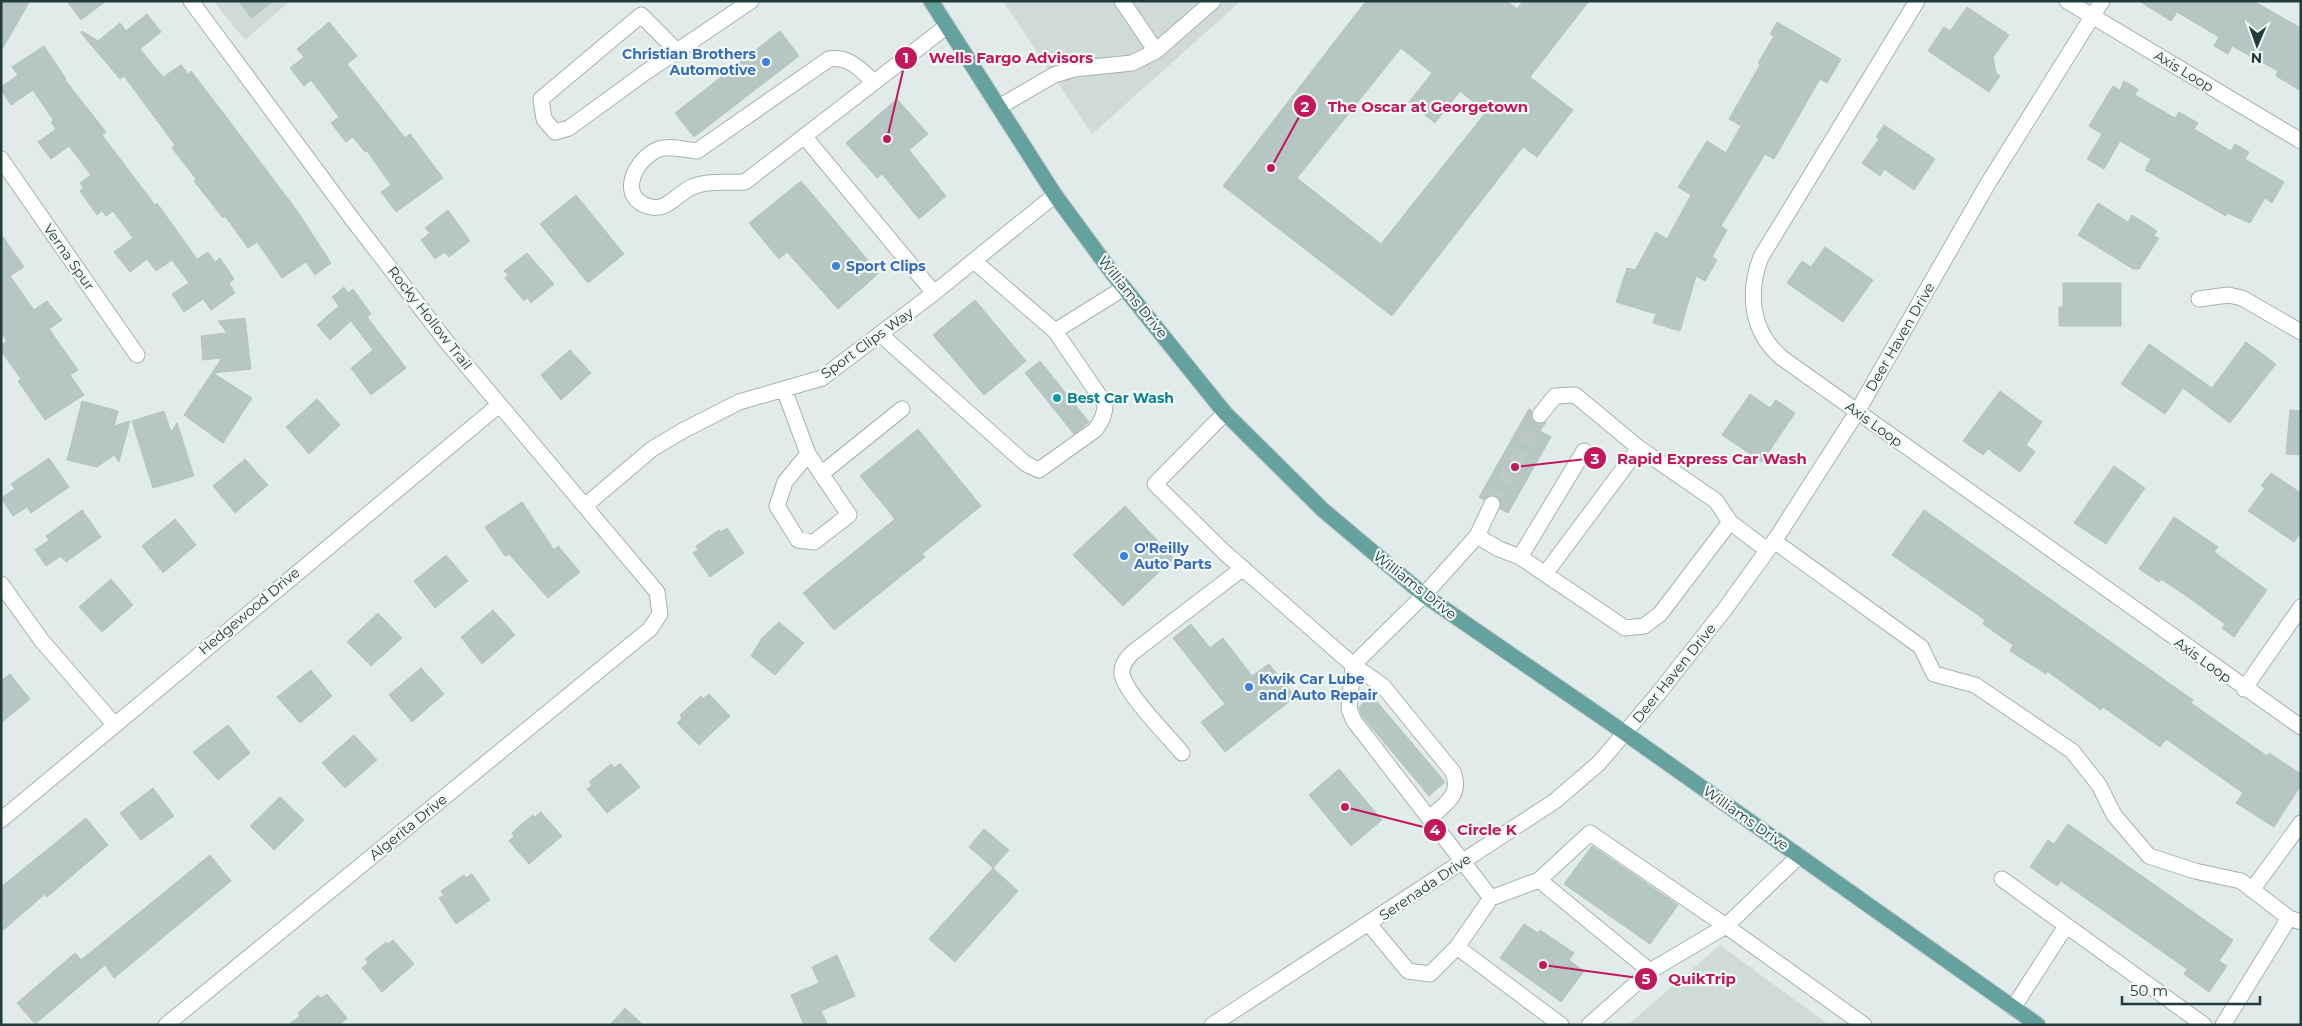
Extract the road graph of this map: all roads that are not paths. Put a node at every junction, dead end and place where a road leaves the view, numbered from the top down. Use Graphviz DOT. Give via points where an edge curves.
graph roads {
  1 [pos="191,1"];
  2 [pos="751,1"];
  3 [pos="931,1"];
  4 [pos="1122,1"];
  5 [pos="1213,1"];
  6 [pos="1916,1"];
  7 [pos="2067,1"];
  8 [pos="2102,1"];
  9 [pos="2093,16"];
  10 [pos="947,26"];
  11 [pos="677,51"];
  12 [pos="1156,51"];
  13 [pos="874,82"];
  14 [pos="999,107"];
  15 [pos="804,136"];
  16 [pos="2301,141"];
  17 [pos="1,159"];
  18 [pos="1055,195"];
  19 [pos="974,261"];
  20 [pos="1124,288"];
  21 [pos="934,293"];
  22 [pos="2199,299"];
  23 [pos="1055,331"];
  24 [pos="2301,332"];
  25 [pos="880,334"];
  26 [pos="137,355"];
  27 [pos="784,389"];
  28 [pos="499,405"];
  29 [pos="902,409"];
  30 [pos="1857,412"];
  31 [pos="1225,413"];
  32 [pos="1540,416"];
  33 [pos="1639,448"];
  34 [pos="1584,451"];
  35 [pos="808,454"];
  36 [pos="821,474"];
  37 [pos="1492,504"];
  38 [pos="586,505"];
  39 [pos="1730,522"];
  40 [pos="1477,536"];
  41 [pos="1771,546"];
  42 [pos="1520,557"];
  43 [pos="1243,568"];
  44 [pos="1545,574"];
  45 [pos="1,584"];
  46 [pos="1424,595"];
  47 [pos="2301,607"];
  48 [pos="650,629"];
  49 [pos="1353,665"];
  50 [pos="2244,689"];
  51 [pos="114,724"];
  52 [pos="2301,727"];
  53 [pos="1625,733"];
  54 [pos="1182,752"];
  55 [pos="1430,818"];
  56 [pos="1,820"];
  57 [pos="2301,823"];
  58 [pos="1799,856"];
  59 [pos="1463,860"];
  60 [pos="2002,879"];
  61 [pos="1538,880"];
  62 [pos="2252,890"];
  63 [pos="1491,898"];
  64 [pos="2295,920"];
  65 [pos="1369,924"];
  66 [pos="1726,926"];
  67 [pos="2066,926"];
  68 [pos="1457,947"];
  69 [pos="1650,971"];
  70 [pos="2023,1018"];
  71 [pos="166,1025"];
  72 [pos="1212,1025"];
  73 [pos="1561,1025"];
  74 [pos="1589,1025"];
  75 [pos="1864,1025"];
  76 [pos="2204,1025"];
  77 [pos="2223,1025"];
  1 -- 28 [label="street, Rocky Hollow Trail" via="353,220"];
  2 -- 11 [label="street"];
  3 -- 10 [label="main road, Williams Drive"];
  4 -- 12 [label="street"];
  5 -- 12 [label="street"];
  6 -- 30 [label="street, Axis Loop" via="1762,256 1754,284 1756,321 1772,350"];
  7 -- 9 [label="street, Axis Loop"];
  8 -- 9 [label="street, Deer Haven Drive"];
  9 -- 16 [label="street, Axis Loop"];
  9 -- 30 [label="street, Deer Haven Drive" via="1987,185"];
  10 -- 13 [label="street"];
  10 -- 14 [label="main road, Williams Drive"];
  11 -- 11 [label="street" via="569,128 555,132 544,119 541,99 641,15"];
  12 -- 14 [label="street" via="1132,63 1074,69 1054,75"];
  13 -- 15 [label="street"];
  13 -- 15 [label="street" via="851,62 838,58 829,60 697,151 659,149 638,163 630,181 632,192 643,204 662,207 692,187 745,182"];
  14 -- 18 [label="main road, Williams Drive"];
  15 -- 21 [label="street"];
  17 -- 26 [label="street, Verna Spur"];
  18 -- 19 [label="street, Sport Clips Way"];
  18 -- 20 [label="main road, Williams Drive"];
  19 -- 21 [label="street, Sport Clips Way"];
  19 -- 23 [label="street"];
  20 -- 23 [label="street"];
  20 -- 31 [label="main road, Williams Drive"];
  21 -- 25 [label="street, Sport Clips Way"];
  22 -- 24 [label="street" via="2228,295 2242,298"];
  23 -- 25 [label="street" via="1105,404 1105,411 1095,430 1040,470 1026,464"];
  25 -- 27 [label="street, Sport Clips Way" via="822,378"];
  27 -- 35 [label="street"];
  27 -- 38 [label="street, Sport Clips Way" via="739,402 684,430 652,449"];
  28 -- 38 [label="street, Rocky Hollow Trail"];
  28 -- 51 [label="street, Hedgewood Drive"];
  29 -- 36 [label="street"];
  30 -- 41 [label="street, Deer Haven Drive"];
  30 -- 50 [label="street, Axis Loop"];
  31 -- 43 [label="street" via="1155,484"];
  31 -- 46 [label="main road, Williams Drive" via="1323,510"];
  32 -- 33 [label="street" via="1555,396 1575,395"];
  33 -- 39 [label="street" via="1716,502"];
  33 -- 44 [label="street"];
  34 -- 42 [label="street"];
  35 -- 36 [label="street"];
  35 -- 36 [label="street" via="784,482 776,506 798,540 814,542 849,515"];
  37 -- 40 [label="street"];
  38 -- 48 [label="street, Rocky Hollow Trail" via="657,592 660,614"];
  39 -- 41 [label="street"];
  39 -- 44 [label="street" via="1660,614 1644,626 1625,628"];
  40 -- 42 [label="street"];
  40 -- 46 [label="street"];
  41 -- 53 [label="street, Deer Haven Drive"];
  41 -- 62 [label="street" via="1921,647 1934,674 1975,685 2072,752 2099,785 2114,815 2149,856 2240,881"];
  42 -- 44 [label="street"];
  43 -- 49 [label="street"];
  43 -- 54 [label="street" via="1124,661 1122,672 1126,686"];
  45 -- 51 [label="street" via="42,641"];
  46 -- 49 [label="street"];
  46 -- 53 [label="main road, Williams Drive"];
  47 -- 50 [label="street"];
  48 -- 71 [label="street, Algerita Drive"];
  49 -- 55 [label="street" via="1349,710 1354,721"];
  49 -- 55 [label="street" via="1383,686 1453,772 1457,781 1454,794"];
  50 -- 52 [label="street, Axis Loop"];
  51 -- 56 [label="street, Hedgewood Drive"];
  53 -- 58 [label="main road, Williams Drive"];
  53 -- 59 [label="street, Serenada Drive" via="1600,763 1572,788"];
  55 -- 59 [label="street"];
  57 -- 62 [label="street"];
  58 -- 66 [label="street"];
  58 -- 70 [label="main road, Williams Drive"];
  59 -- 63 [label="street"];
  59 -- 65 [label="street, Serenada Drive"];
  60 -- 67 [label="street"];
  61 -- 63 [label="street"];
  61 -- 66 [label="street" via="1590,832"];
  61 -- 69 [label="street"];
  62 -- 64 [label="street"];
  63 -- 68 [label="street"];
  64 -- 77 [label="street"];
  65 -- 68 [label="street" via="1408,971 1430,974"];
  65 -- 72 [label="street, Serenada Drive"];
  66 -- 69 [label="street"];
  66 -- 75 [label="street"];
  67 -- 70 [label="street"];
  67 -- 76 [label="street"];
  68 -- 73 [label="street"];
  69 -- 74 [label="street"];
}
